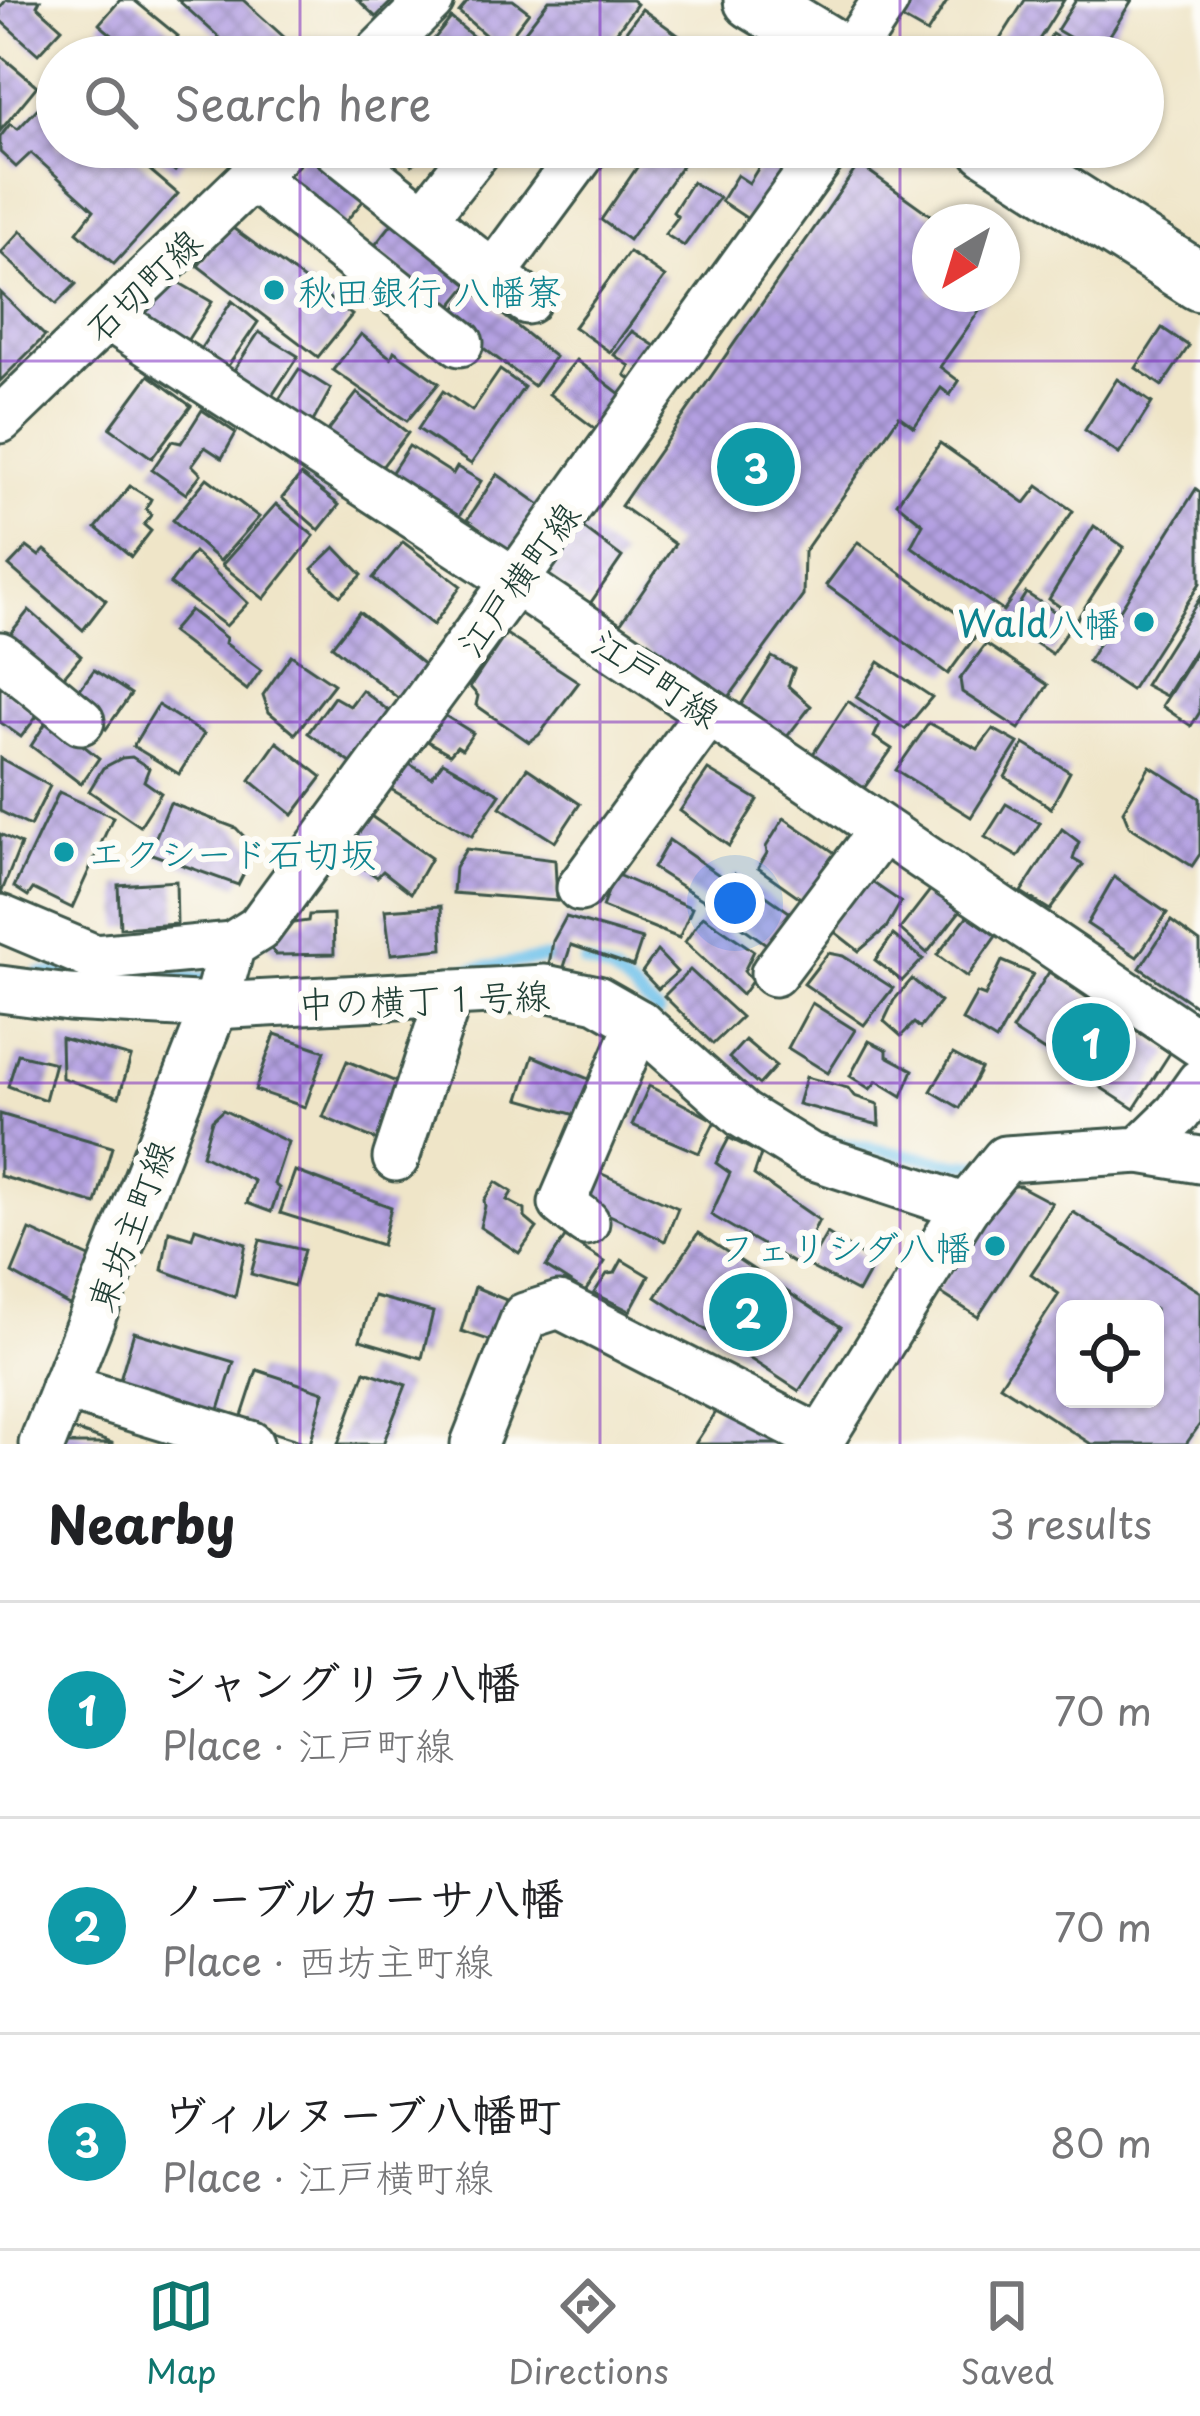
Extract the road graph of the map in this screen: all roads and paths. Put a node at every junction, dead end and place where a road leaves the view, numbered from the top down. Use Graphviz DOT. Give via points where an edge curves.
graph roads {
  1 [pos="431,0"];
  2 [pos="753,0"];
  3 [pos="886,0"];
  4 [pos="395,36"];
  5 [pos="812,36"];
  6 [pos="861,36"];
  7 [pos="262,168"];
  8 [pos="274,168"];
  9 [pos="361,168"];
  10 [pos="464,168"];
  11 [pos="575,168"];
  12 [pos="813,168"];
  13 [pos="1021,168"];
  14 [pos="425,218"];
  15 [pos="1200,282"];
  16 [pos="108,317"];
  17 [pos="460,343"];
  18 [pos="0,420"];
  19 [pos="515,581"];
  20 [pos="0,656"];
  21 [pos="709,712"];
  22 [pos="81,721"];
  23 [pos="882,830"];
  24 [pos="580,888"];
  25 [pos="0,918"];
  26 [pos="774,973"];
  27 [pos="223,978"];
  28 [pos="0,988"];
  29 [pos="450,993"];
  30 [pos="639,1023"];
  31 [pos="1200,1044"];
  32 [pos="1200,1082"];
  33 [pos="1140,1150"];
  34 [pos="396,1158"];
  35 [pos="1200,1160"];
  36 [pos="987,1181"];
  37 [pos="586,1222"];
  38 [pos="64,1387"];
  39 [pos="820,1441"];
  40 [pos="42,1444"];
  41 [pos="250,1444"];
  42 [pos="474,1444"];
  1 -- 4 [label="street"];
  2 -- 5 [label="main road"];
  3 -- 6 [label="street"];
  7 -- 16 [label="street, 石切町線"];
  8 -- 17 [label="street"];
  9 -- 14 [label="street"];
  10 -- 14 [label="street"];
  11 -- 14 [label="street" via="510,287"];
  12 -- 19 [label="street, 江戸横町線"];
  13 -- 15 [label="main road"];
  16 -- 18 [label="street, 石切町線"];
  16 -- 19 [label="street, 江戸町線"];
  19 -- 21 [label="street, 江戸町線"];
  19 -- 27 [label="street, 江戸横町線"];
  20 -- 22 [label="street"];
  21 -- 23 [label="street, 江戸町線"];
  21 -- 24 [label="street"];
  23 -- 26 [label="street"];
  23 -- 31 [label="street, 江戸町線"];
  25 -- 27 [label="street" via="95,958"];
  27 -- 28 [label="street" via="69,998"];
  27 -- 29 [label="street, 中の横丁１号線"];
  27 -- 38 [label="street, 東坊主町線"];
  29 -- 30 [label="street, 中の横丁１号線" via="545,988 597,999"];
  29 -- 34 [label="street"];
  30 -- 36 [label="street, 中の横丁１号線" via="743,1115 808,1155"];
  30 -- 37 [label="street" via="562,1203"];
  32 -- 33 [label="street"];
  33 -- 35 [label="street, 中の横丁１号線"];
  33 -- 36 [label="street, 中の横丁１号線"];
  36 -- 39 [label="street"];
  38 -- 40 [label="street, 東坊主町線"];
  38 -- 41 [label="street"];
  39 -- 42 [label="street" via="559,1305 526,1316"];
}
